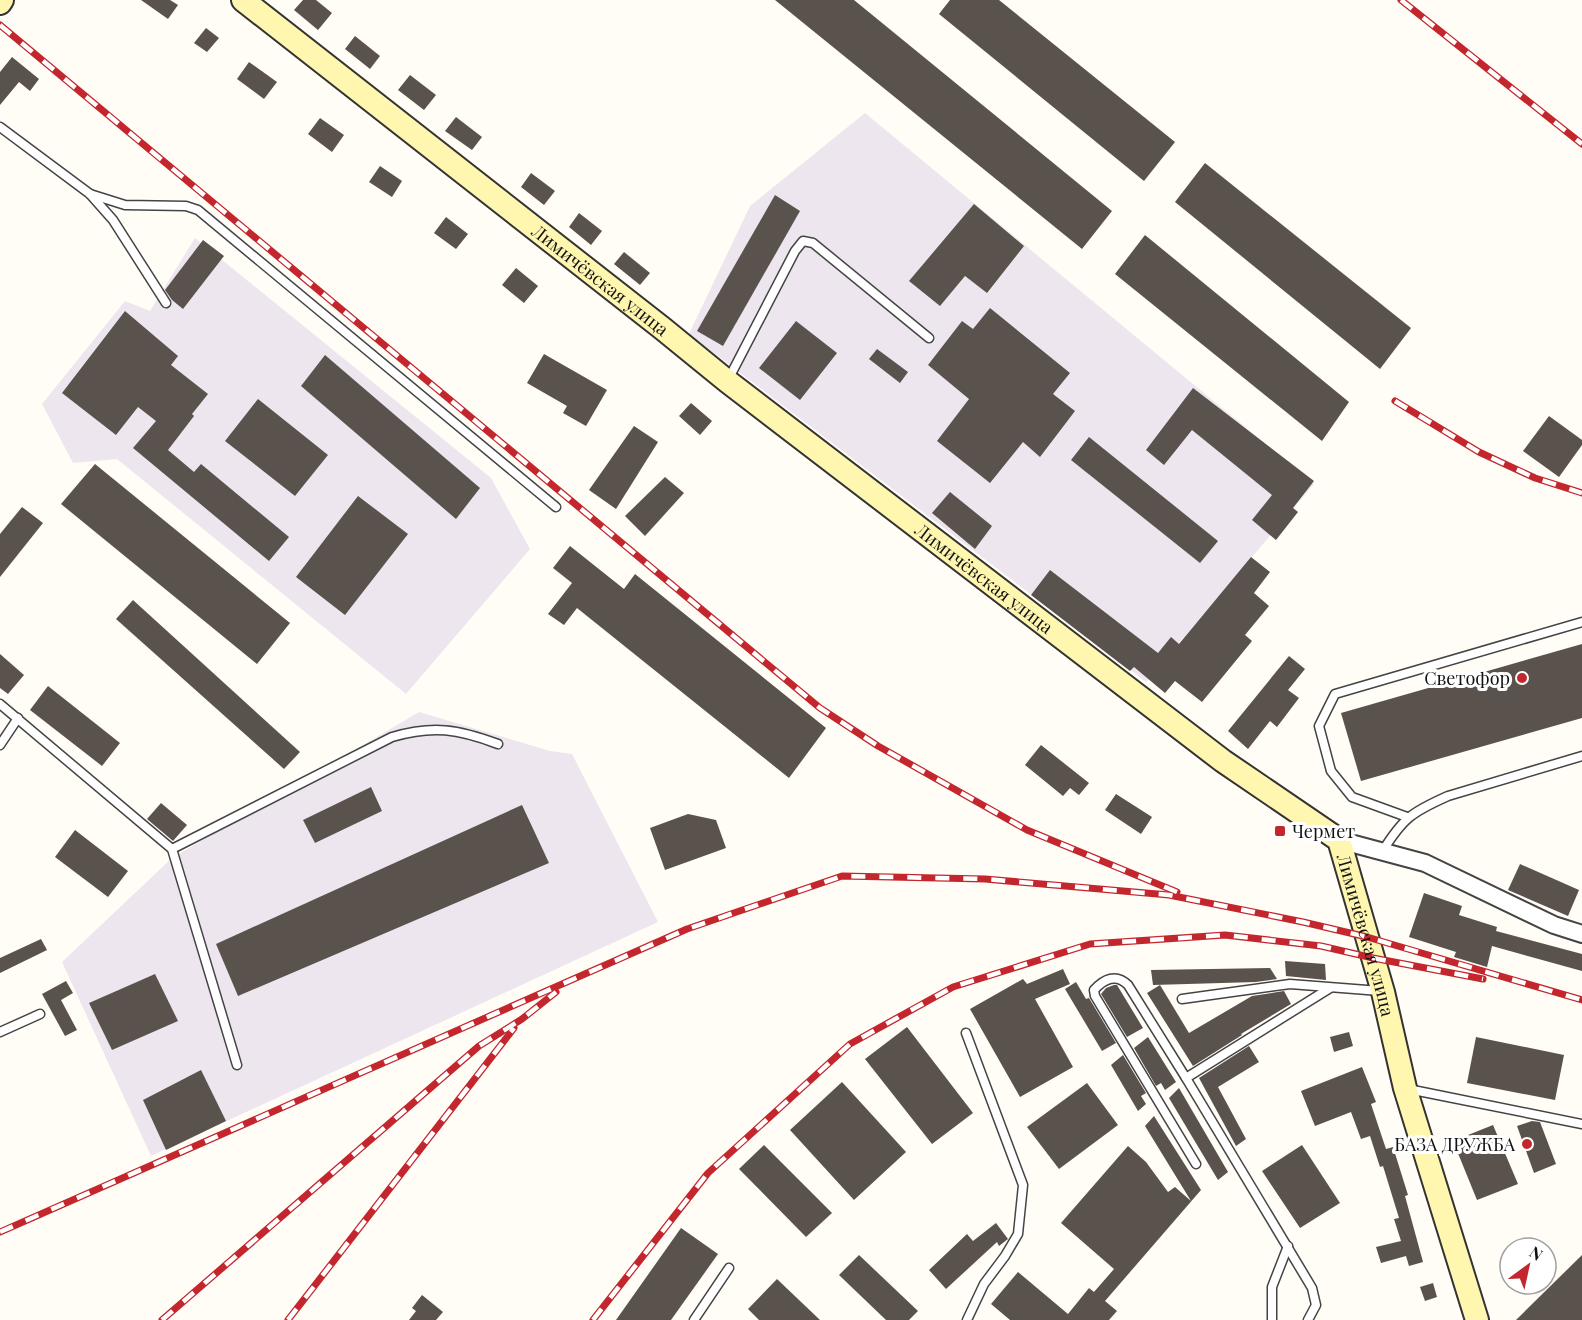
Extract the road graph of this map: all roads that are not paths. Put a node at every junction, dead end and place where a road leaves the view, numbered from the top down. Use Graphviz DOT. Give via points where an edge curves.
graph roads {
  1 [pos="243,0"];
  2 [pos="0,128"];
  3 [pos="90,194"];
  4 [pos="166,303"];
  5 [pos="929,338"];
  6 [pos="727,381"];
  7 [pos="556,507"];
  8 [pos="1582,622"];
  9 [pos="0,704"];
  10 [pos="18,718"];
  11 [pos="498,744"];
  12 [pos="0,745"];
  13 [pos="1582,756"];
  14 [pos="1407,817"];
  15 [pos="1339,840"];
  16 [pos="172,849"];
  17 [pos="1382,852"];
  18 [pos="1582,934"];
  19 [pos="1330,988"];
  20 [pos="1383,992"];
  21 [pos="1182,999"];
  22 [pos="40,1014"];
  23 [pos="0,1032"];
  24 [pos="966,1033"];
  25 [pos="237,1065"];
  26 [pos="1185,1078"];
  27 [pos="1405,1088"];
  28 [pos="1582,1124"];
  29 [pos="1196,1164"];
  30 [pos="1288,1246"];
  31 [pos="729,1268"];
  32 [pos="694,1320"];
  33 [pos="967,1320"];
  34 [pos="1272,1320"];
  35 [pos="1308,1320"];
  36 [pos="1477,1320"];
  1 -- 6 [label="main road, Лимичёвская улица"];
  2 -- 3 [label="lane"];
  3 -- 4 [label="lane" via="113,220"];
  3 -- 7 [label="lane" via="125,205 186,206 198,210"];
  5 -- 6 [label="lane" via="813,243 803,242"];
  6 -- 15 [label="main road, Лимичёвская улица" via="1222,761"];
  8 -- 14 [label="lane" via="1335,694 1319,726 1331,771 1352,797"];
  9 -- 10 [label="lane"];
  10 -- 12 [label="lane"];
  10 -- 16 [label="lane"];
  11 -- 16 [label="lane" via="447,730 415,730 392,737"];
  13 -- 14 [label="lane" via="1448,796"];
  14 -- 17 [label="lane"];
  15 -- 17 [label="street"];
  15 -- 20 [label="main road, Лимичёвская улица"];
  16 -- 25 [label="lane"];
  17 -- 18 [label="street" via="1425,863 1554,925"];
  19 -- 20 [label="lane"];
  19 -- 21 [label="lane" via="1290,984"];
  19 -- 26 [label="lane"];
  20 -- 27 [label="main road, Лимичёвская улица"];
  22 -- 23 [label="lane"];
  24 -- 33 [label="lane" via="1023,1185 1018,1233 984,1284"];
  26 -- 29 [label="lane" via="1128,985 1113,977 1099,984 1095,996"];
  26 -- 30 [label="lane"];
  27 -- 28 [label="lane"];
  27 -- 36 [label="main road, Лимичёвская улица"];
  30 -- 34 [label="lane" via="1272,1287"];
  30 -- 35 [label="lane" via="1312,1288 1316,1305"];
  31 -- 32 [label="lane"];
}
